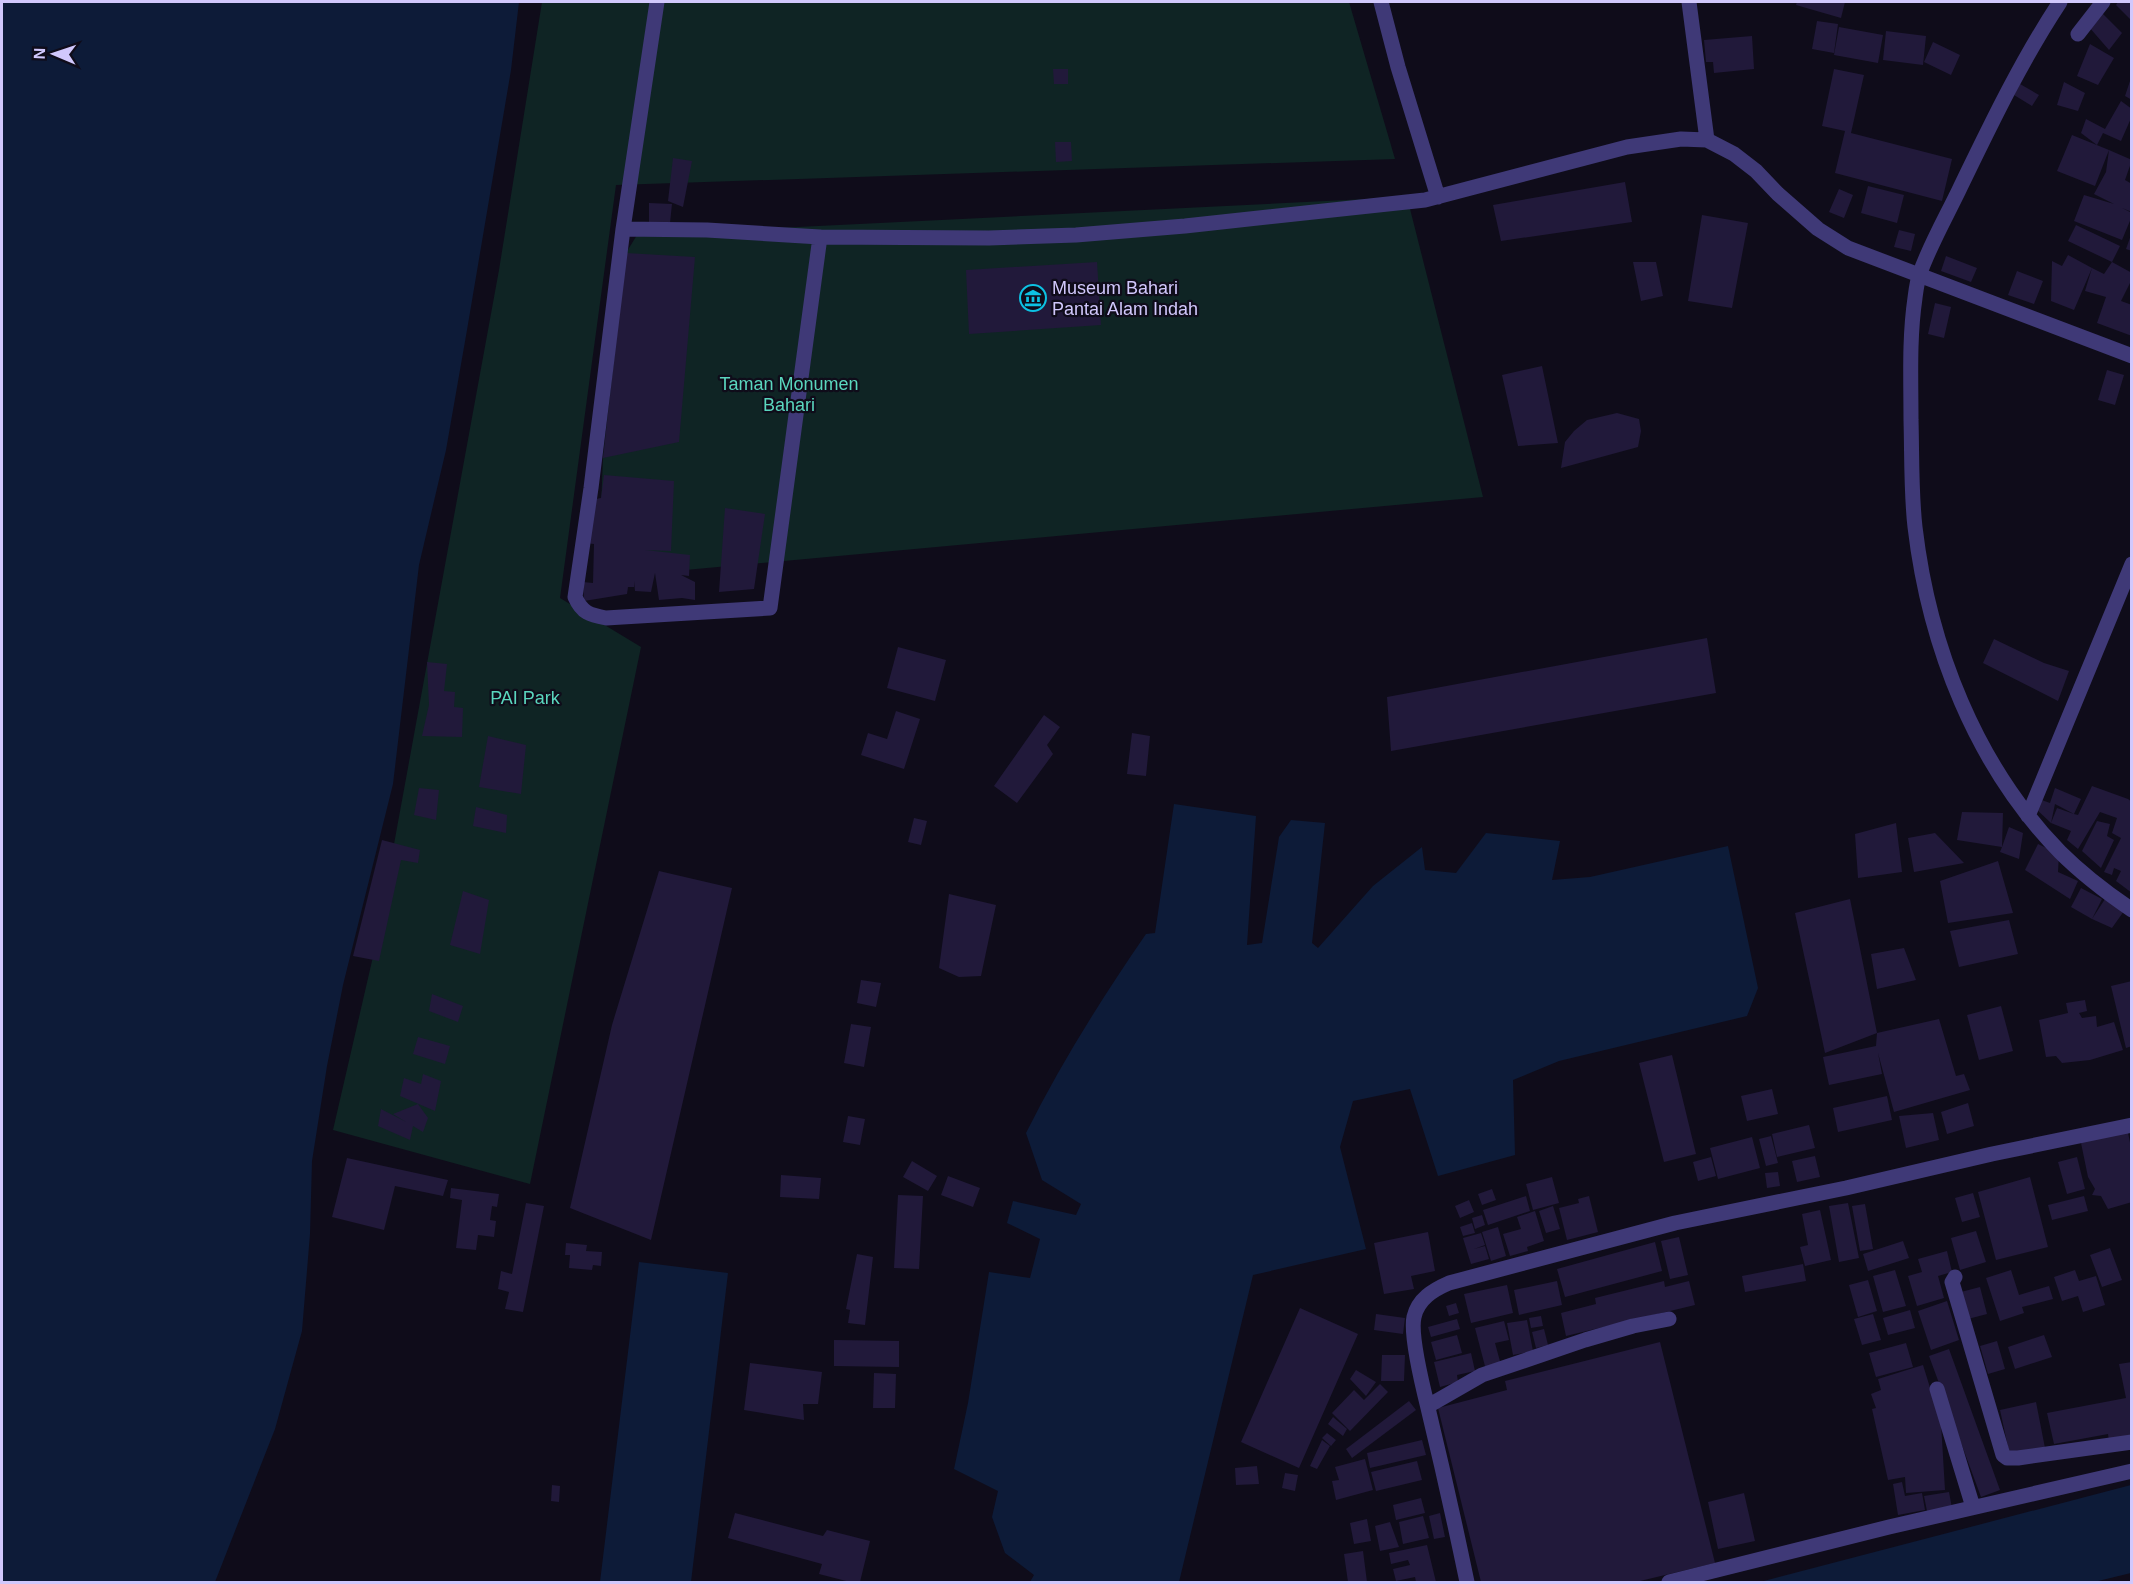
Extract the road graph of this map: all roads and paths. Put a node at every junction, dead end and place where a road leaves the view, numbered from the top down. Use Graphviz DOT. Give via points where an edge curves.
graph roads {
  1 [pos="657,2"];
  2 [pos="1381,2"];
  3 [pos="1689,2"];
  4 [pos="2060,2"];
  5 [pos="2103,2"];
  6 [pos="2078,34"];
  7 [pos="1707,140"];
  8 [pos="1438,197"];
  9 [pos="623,229"];
  10 [pos="820,237"];
  11 [pos="1919,274"];
  12 [pos="2132,356"];
  13 [pos="2132,564"];
  14 [pos="2028,816"];
  15 [pos="2132,910"];
  16 [pos="2132,1125"];
  17 [pos="1955,1277"];
  18 [pos="1669,1319"];
  19 [pos="1937,1389"];
  20 [pos="1428,1406"];
  21 [pos="2132,1442"];
  22 [pos="2132,1471"];
  23 [pos="1973,1507"];
  24 [pos="1467,1582"];
  25 [pos="1669,1582"];
  1 -- 9 [label="street"];
  2 -- 8 [label="street"];
  3 -- 7 [label="street"];
  4 -- 11 [label="street" via="1989,127"];
  5 -- 6 [label="street"];
  7 -- 8 [label="street" via="1681,139 1627,147"];
  7 -- 11 [label="street" via="1756,171 1832,240"];
  8 -- 10 [label="street" via="1375,207 1076,235"];
  9 -- 10 [label="street"];
  9 -- 10 [label="street" via="575,597 589,615 606,618 770,608"];
  11 -- 12 [label="street"];
  11 -- 14 [label="street" via="1910,328 1910,371 1915,525 1923,581 1964,711"];
  13 -- 14 [label="street"];
  14 -- 15 [label="street" via="2061,853"];
  16 -- 20 [label="street" via="1675,1223 1449,1283 1424,1298 1414,1318"];
  17 -- 21 [label="street" via="1952,1282 2003,1455 2018,1458"];
  18 -- 20 [label="street" via="1585,1340 1482,1375"];
  19 -- 23 [label="street"];
  20 -- 24 [label="street"];
  22 -- 23 [label="street"];
  23 -- 25 [label="street"];
}
